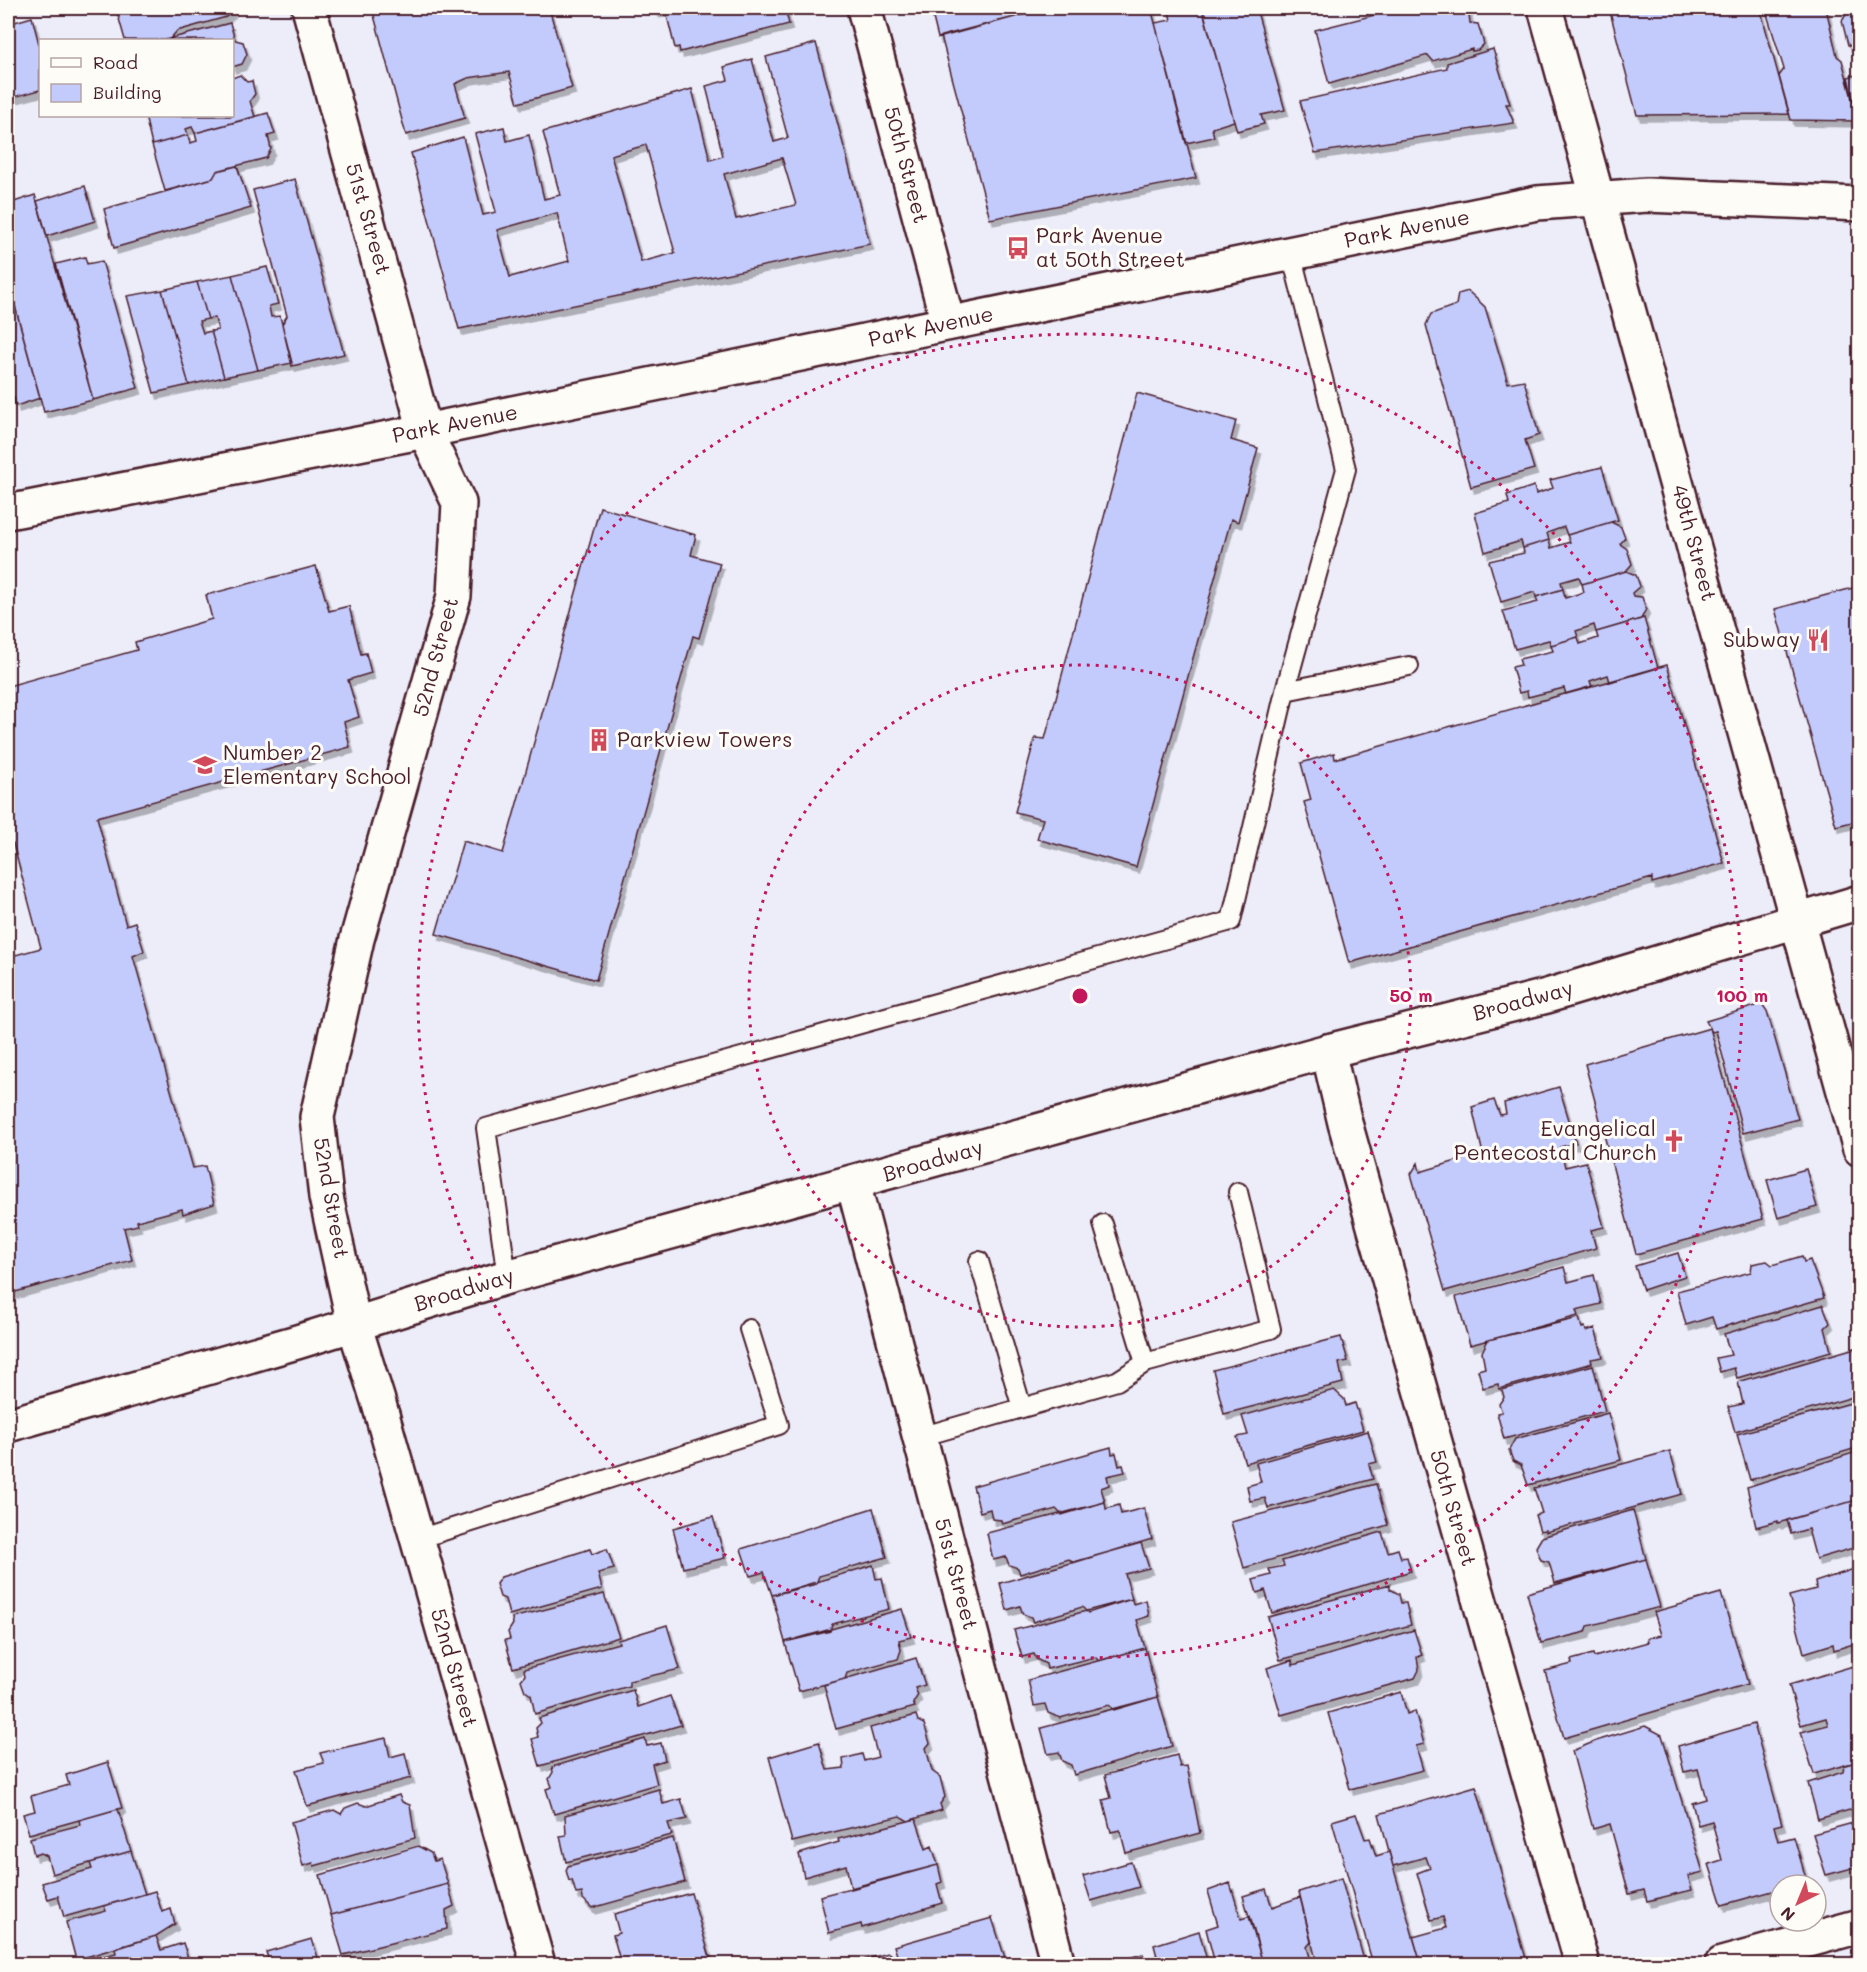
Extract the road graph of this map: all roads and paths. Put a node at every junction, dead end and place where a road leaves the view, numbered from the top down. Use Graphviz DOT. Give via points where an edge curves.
graph roads {
  1 [pos="309,8"];
  2 [pos="864,8"];
  3 [pos="1545,8"];
  4 [pos="1599,199"];
  5 [pos="1860,204"];
  6 [pos="1292,253"];
  7 [pos="948,323"];
  8 [pos="425,431"];
  9 [pos="8,512"];
  10 [pos="1409,666"];
  11 [pos="1285,691"];
  12 [pos="1860,902"];
  13 [pos="1795,920"];
  14 [pos="1328,1051"];
  15 [pos="1860,1149"];
  16 [pos="854,1184"];
  17 [pos="1238,1192"];
  18 [pos="1103,1224"];
  19 [pos="979,1261"];
  20 [pos="507,1277"];
  21 [pos="354,1324"];
  22 [pos="748,1329"];
  23 [pos="1145,1363"];
  24 [pos="1022,1408"];
  25 [pos="8,1425"];
  26 [pos="920,1437"];
  27 [pos="418,1539"];
  28 [pos="1860,1926"];
  29 [pos="538,1965"];
  30 [pos="1058,1965"];
  31 [pos="1582,1965"];
  32 [pos="1722,1965"];
  1 -- 8 [label="street, 51st Street"];
  2 -- 7 [label="street, 50th Street"];
  3 -- 4 [label="street, 49th Street"];
  4 -- 5 [label="street, Park Avenue" via="1647,195"];
  4 -- 6 [label="street, Park Avenue" via="1537,203"];
  4 -- 13 [label="street, 49th Street"];
  6 -- 7 [label="street, Park Avenue"];
  6 -- 11 [label="lane" via="1347,469"];
  7 -- 8 [label="street, Park Avenue"];
  8 -- 9 [label="street, Park Avenue"];
  8 -- 21 [label="street, 52nd Street" via="459,503 454,596 357,939 317,1117 326,1197"];
  10 -- 11 [label="lane"];
  11 -- 20 [label="lane" via="1231,921 486,1128"];
  12 -- 13 [label="street, Broadway"];
  13 -- 14 [label="street, Broadway" via="1547,996"];
  13 -- 15 [label="street, 49th Street"];
  14 -- 16 [label="street, Broadway"];
  14 -- 31 [label="street, 50th Street" via="1348,1135"];
  16 -- 20 [label="street, Broadway"];
  16 -- 26 [label="street, 51st Street"];
  17 -- 23 [label="lane" via="1271,1329"];
  18 -- 23 [label="lane"];
  19 -- 24 [label="lane"];
  20 -- 21 [label="street, Broadway"];
  21 -- 25 [label="street, Broadway"];
  21 -- 27 [label="street, 52nd Street"];
  22 -- 27 [label="lane" via="780,1425"];
  23 -- 24 [label="lane" via="1117,1381"];
  24 -- 26 [label="lane"];
  26 -- 30 [label="street, 51st Street"];
  27 -- 29 [label="street, 52nd Street"];
  28 -- 32 [label="street"];
}
